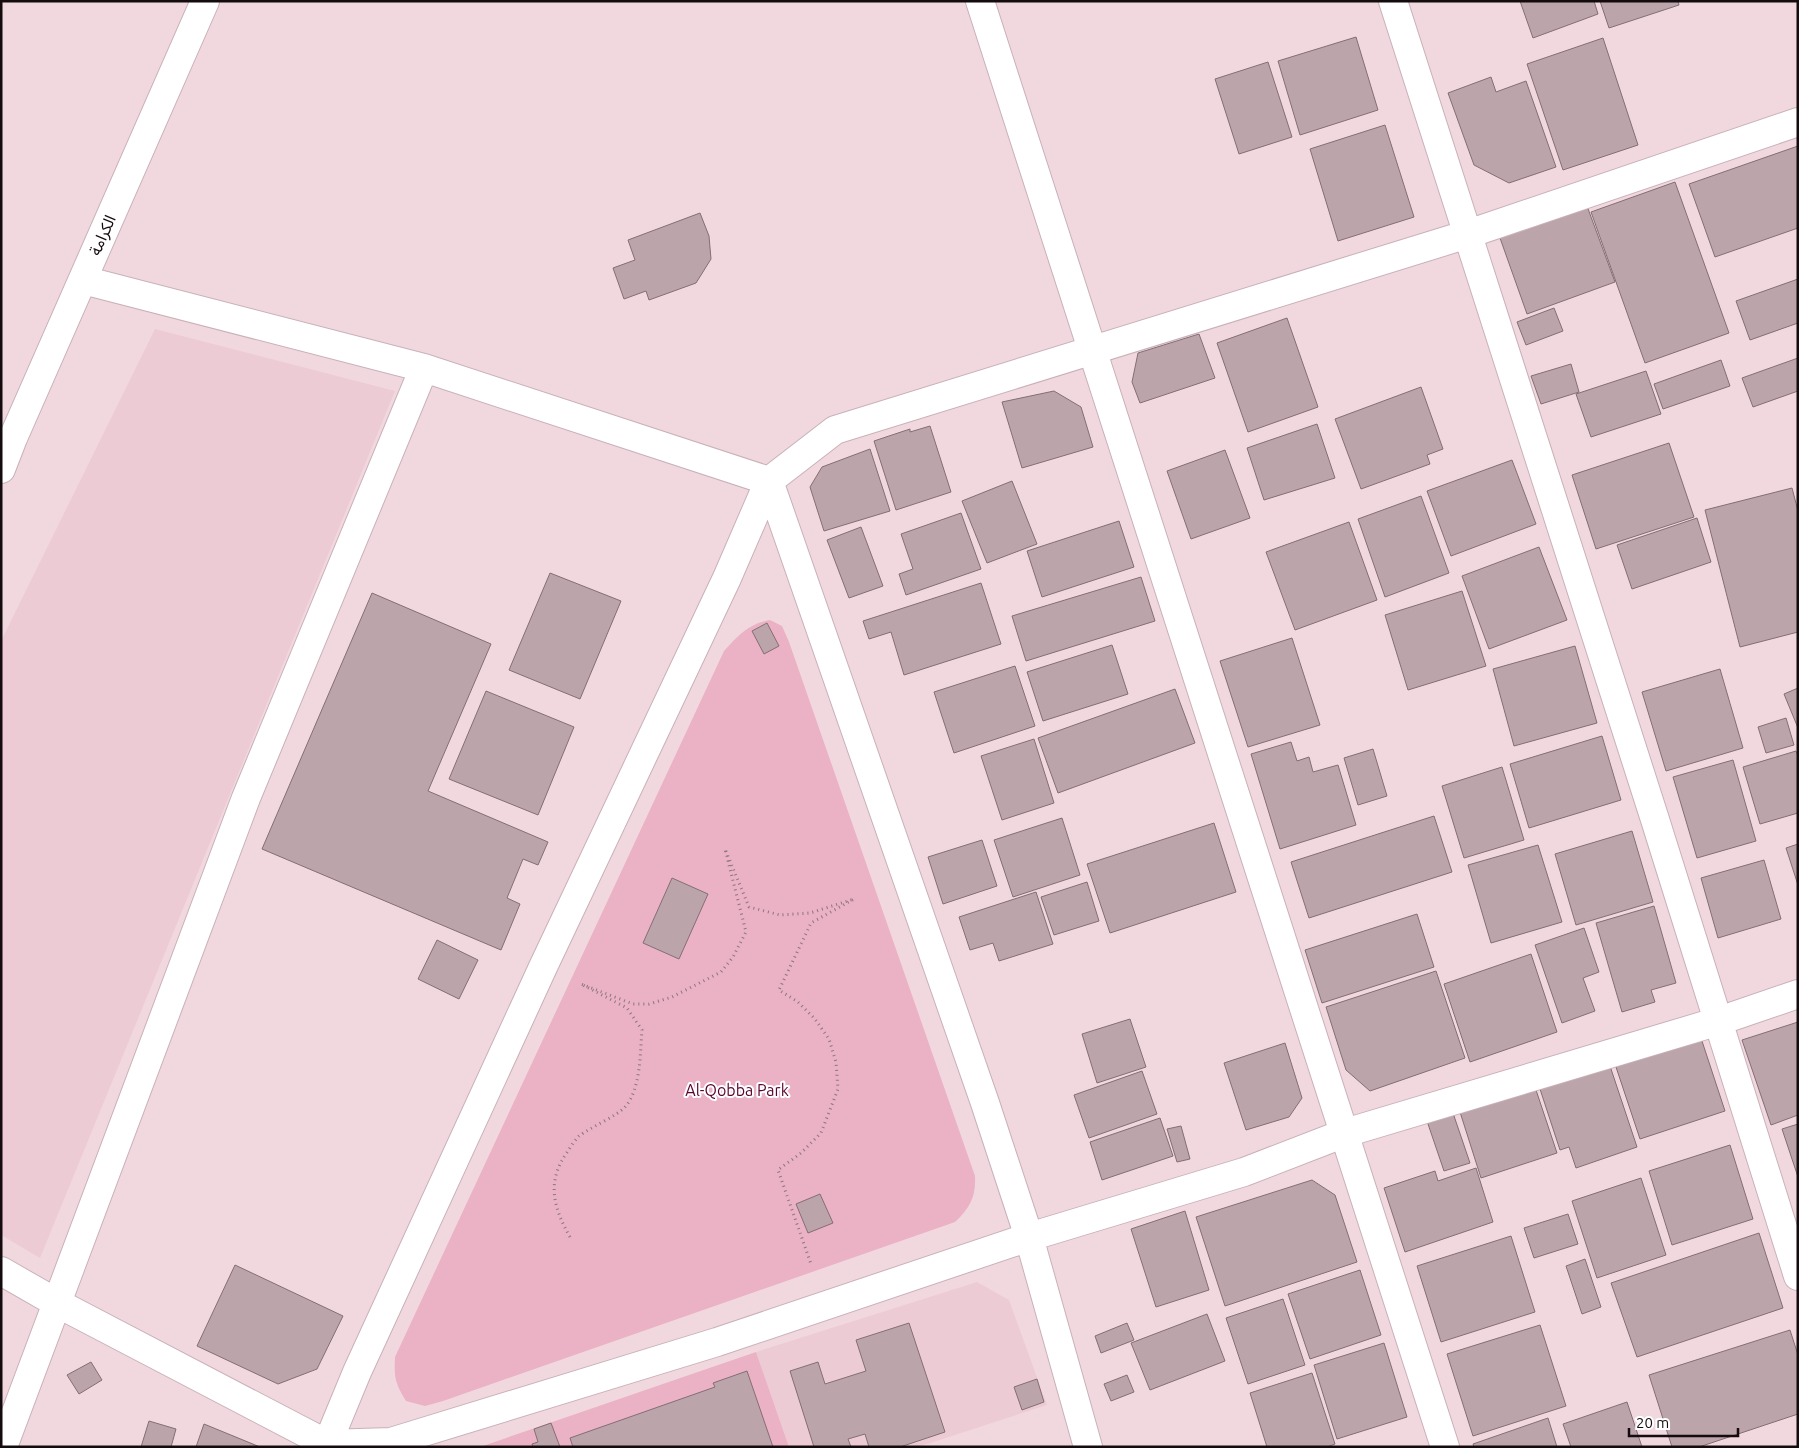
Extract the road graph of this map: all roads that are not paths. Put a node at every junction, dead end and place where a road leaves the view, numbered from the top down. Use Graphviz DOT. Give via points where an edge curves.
graph roads {
  1 [pos="205,1"];
  2 [pos="980,1"];
  3 [pos="1393,1"];
  4 [pos="1798,122"];
  5 [pos="1468,234"];
  6 [pos="83,280"];
  7 [pos="1092,351"];
  8 [pos="424,368"];
  9 [pos="1,469"];
  10 [pos="769,480"];
  11 [pos="1798,994"];
  12 [pos="1719,1021"];
  13 [pos="1345,1133"];
  14 [pos="1029,1237"];
  15 [pos="1,1271"];
  16 [pos="1798,1276"];
  17 [pos="57,1303"];
  18 [pos="326,1446"];
  19 [pos="3,1447"];
  20 [pos="1088,1447"];
  21 [pos="1445,1447"];
  1 -- 6 [label="street, الكرامة"];
  2 -- 7 [label="street"];
  3 -- 5 [label="street"];
  4 -- 5 [label="street"];
  5 -- 7 [label="street"];
  5 -- 12 [label="street"];
  6 -- 8 [label="street"];
  6 -- 9 [label="street, الكرامة"];
  7 -- 10 [label="street" via="835,430"];
  7 -- 13 [label="street"];
  8 -- 10 [label="street"];
  8 -- 17 [label="street" via="246,798"];
  10 -- 14 [label="street" via="986,1103"];
  10 -- 18 [label="street" via="727,578 543,967"];
  11 -- 12 [label="street"];
  12 -- 13 [label="street"];
  12 -- 16 [label="street"];
  13 -- 14 [label="street" via="1244,1172"];
  13 -- 21 [label="street"];
  14 -- 18 [label="street" via="717,1342 391,1442"];
  14 -- 20 [label="street"];
  15 -- 17 [label="street"];
  17 -- 18 [label="street"];
  17 -- 19 [label="street"];
}
